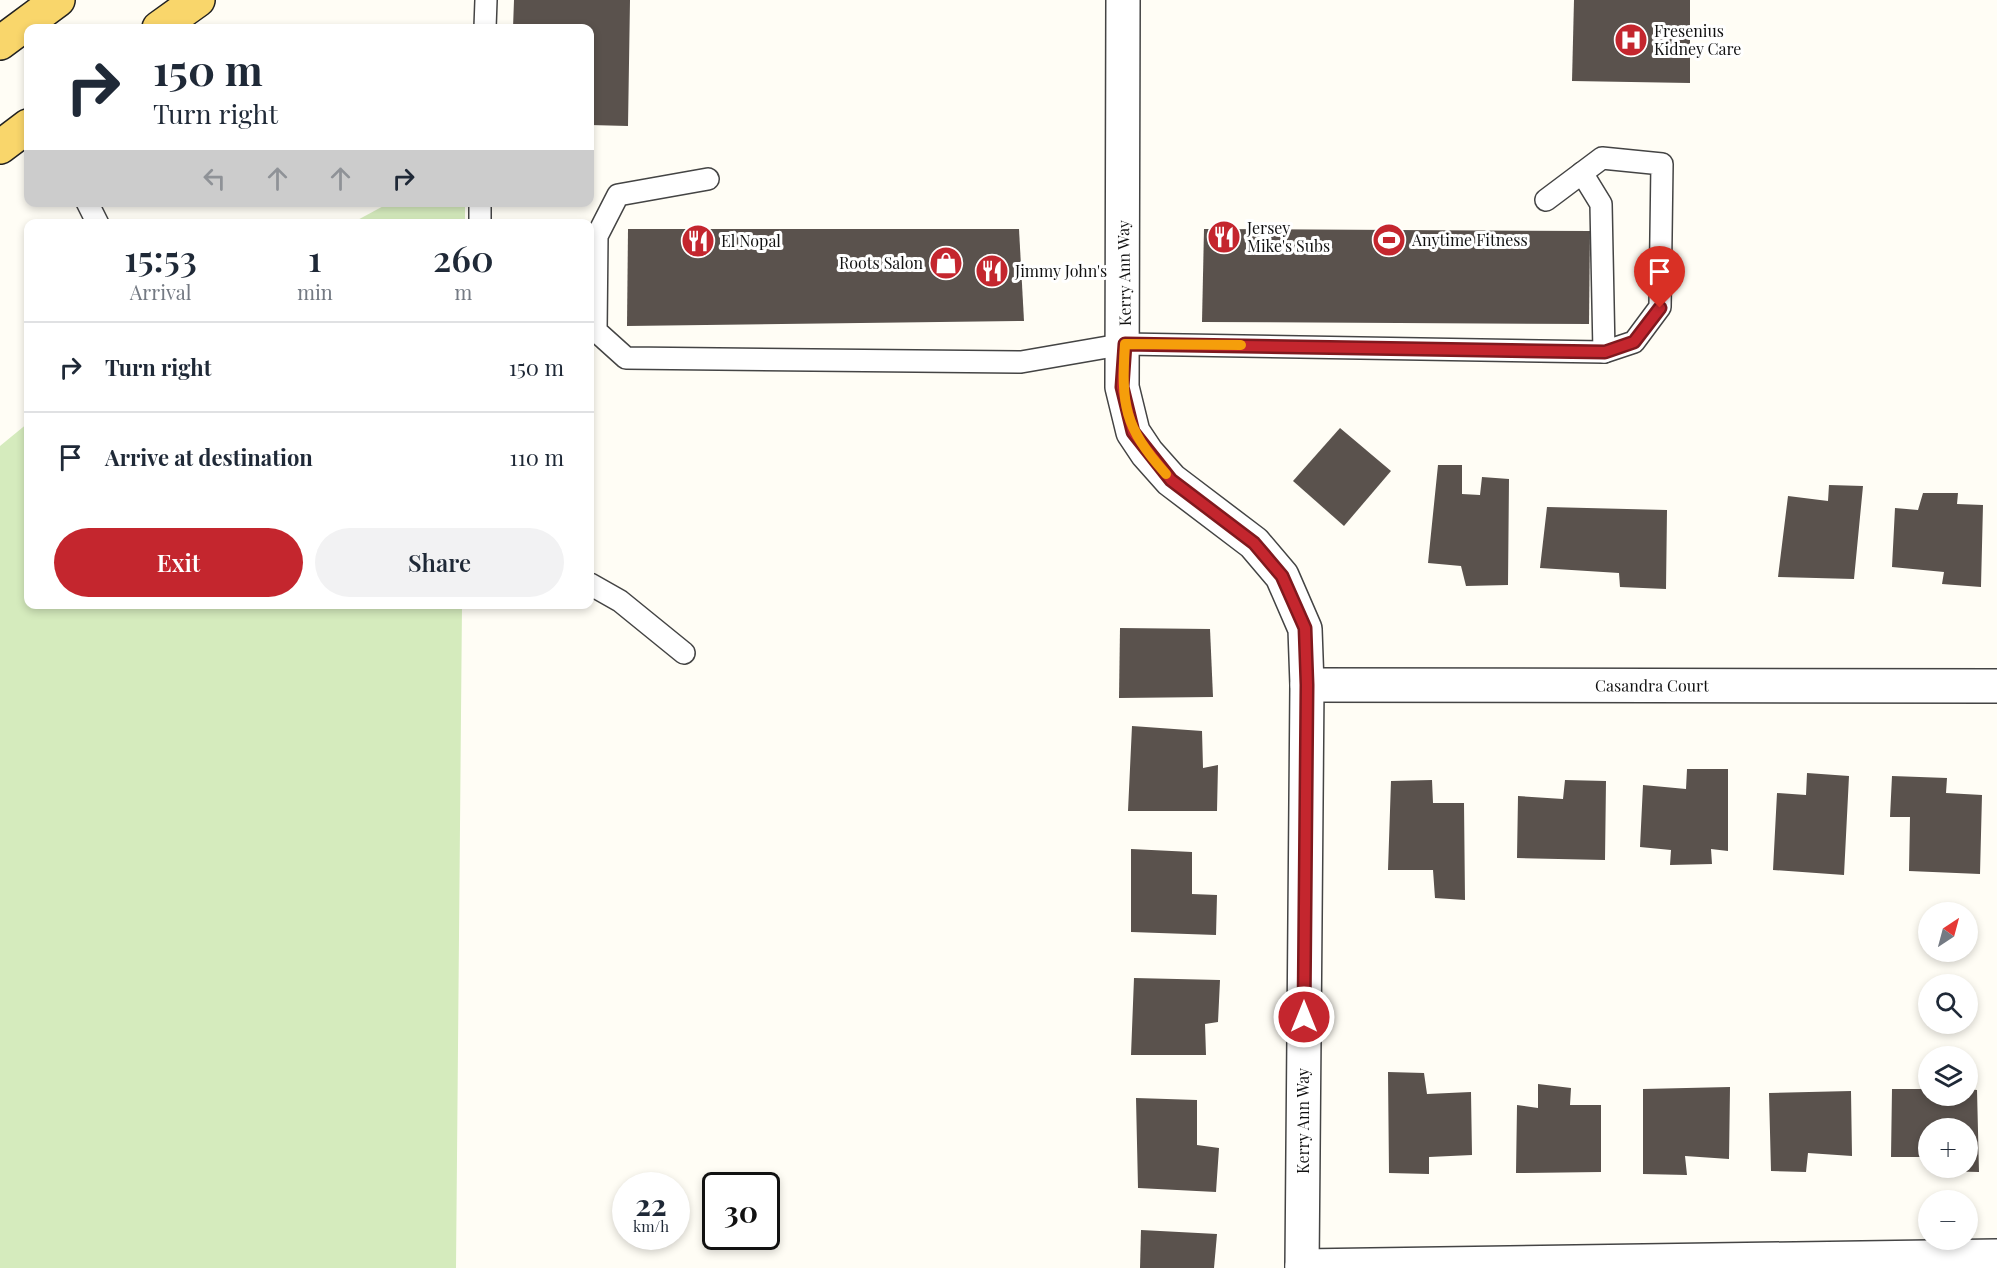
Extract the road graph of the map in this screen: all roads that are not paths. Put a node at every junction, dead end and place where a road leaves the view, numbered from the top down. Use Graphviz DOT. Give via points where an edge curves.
graph roads {
  1 [pos="58,0"];
  2 [pos="198,0"];
  3 [pos="486,0"];
  4 [pos="1123,0"];
  5 [pos="25,24"];
  6 [pos="165,24"];
  7 [pos="485,24"];
  8 [pos="24,25"];
  9 [pos="0,42"];
  10 [pos="24,129"];
  11 [pos="0,147"];
  12 [pos="1582,173"];
  13 [pos="708,179"];
  14 [pos="1546,200"];
  15 [pos="1125,344"];
  16 [pos="1605,352"];
  17 [pos="594,586"];
  18 [pos="684,653"];
  19 [pos="1307,685"];
  20 [pos="1997,686"];
  21 [pos="1997,1256"];
  22 [pos="1302,1267"];
  1 -- 5 [label="main road"];
  2 -- 6 [label="main road"];
  3 -- 7 [label="lane"];
  4 -- 15 [label="street, Kerry Ann Way"];
  8 -- 9 [label="main road"];
  10 -- 11 [label="main road"];
  12 -- 14 [label="lane"];
  12 -- 16 [label="lane" via="1601,204"];
  12 -- 16 [label="lane" via="1602,158 1662,164 1660,308 1634,342"];
  13 -- 15 [label="lane" via="618,195 597,236 596,331 626,358 1021,362"];
  15 -- 16 [label="lane"];
  15 -- 19 [label="street, Kerry Ann Way" via="1122,387 1133,432 1171,480 1254,543 1282,576 1305,628"];
  17 -- 18 [label="lane"];
  19 -- 20 [label="street, Casandra Court"];
  19 -- 22 [label="street, Kerry Ann Way"];
  21 -- 22 [label="street"];
}
